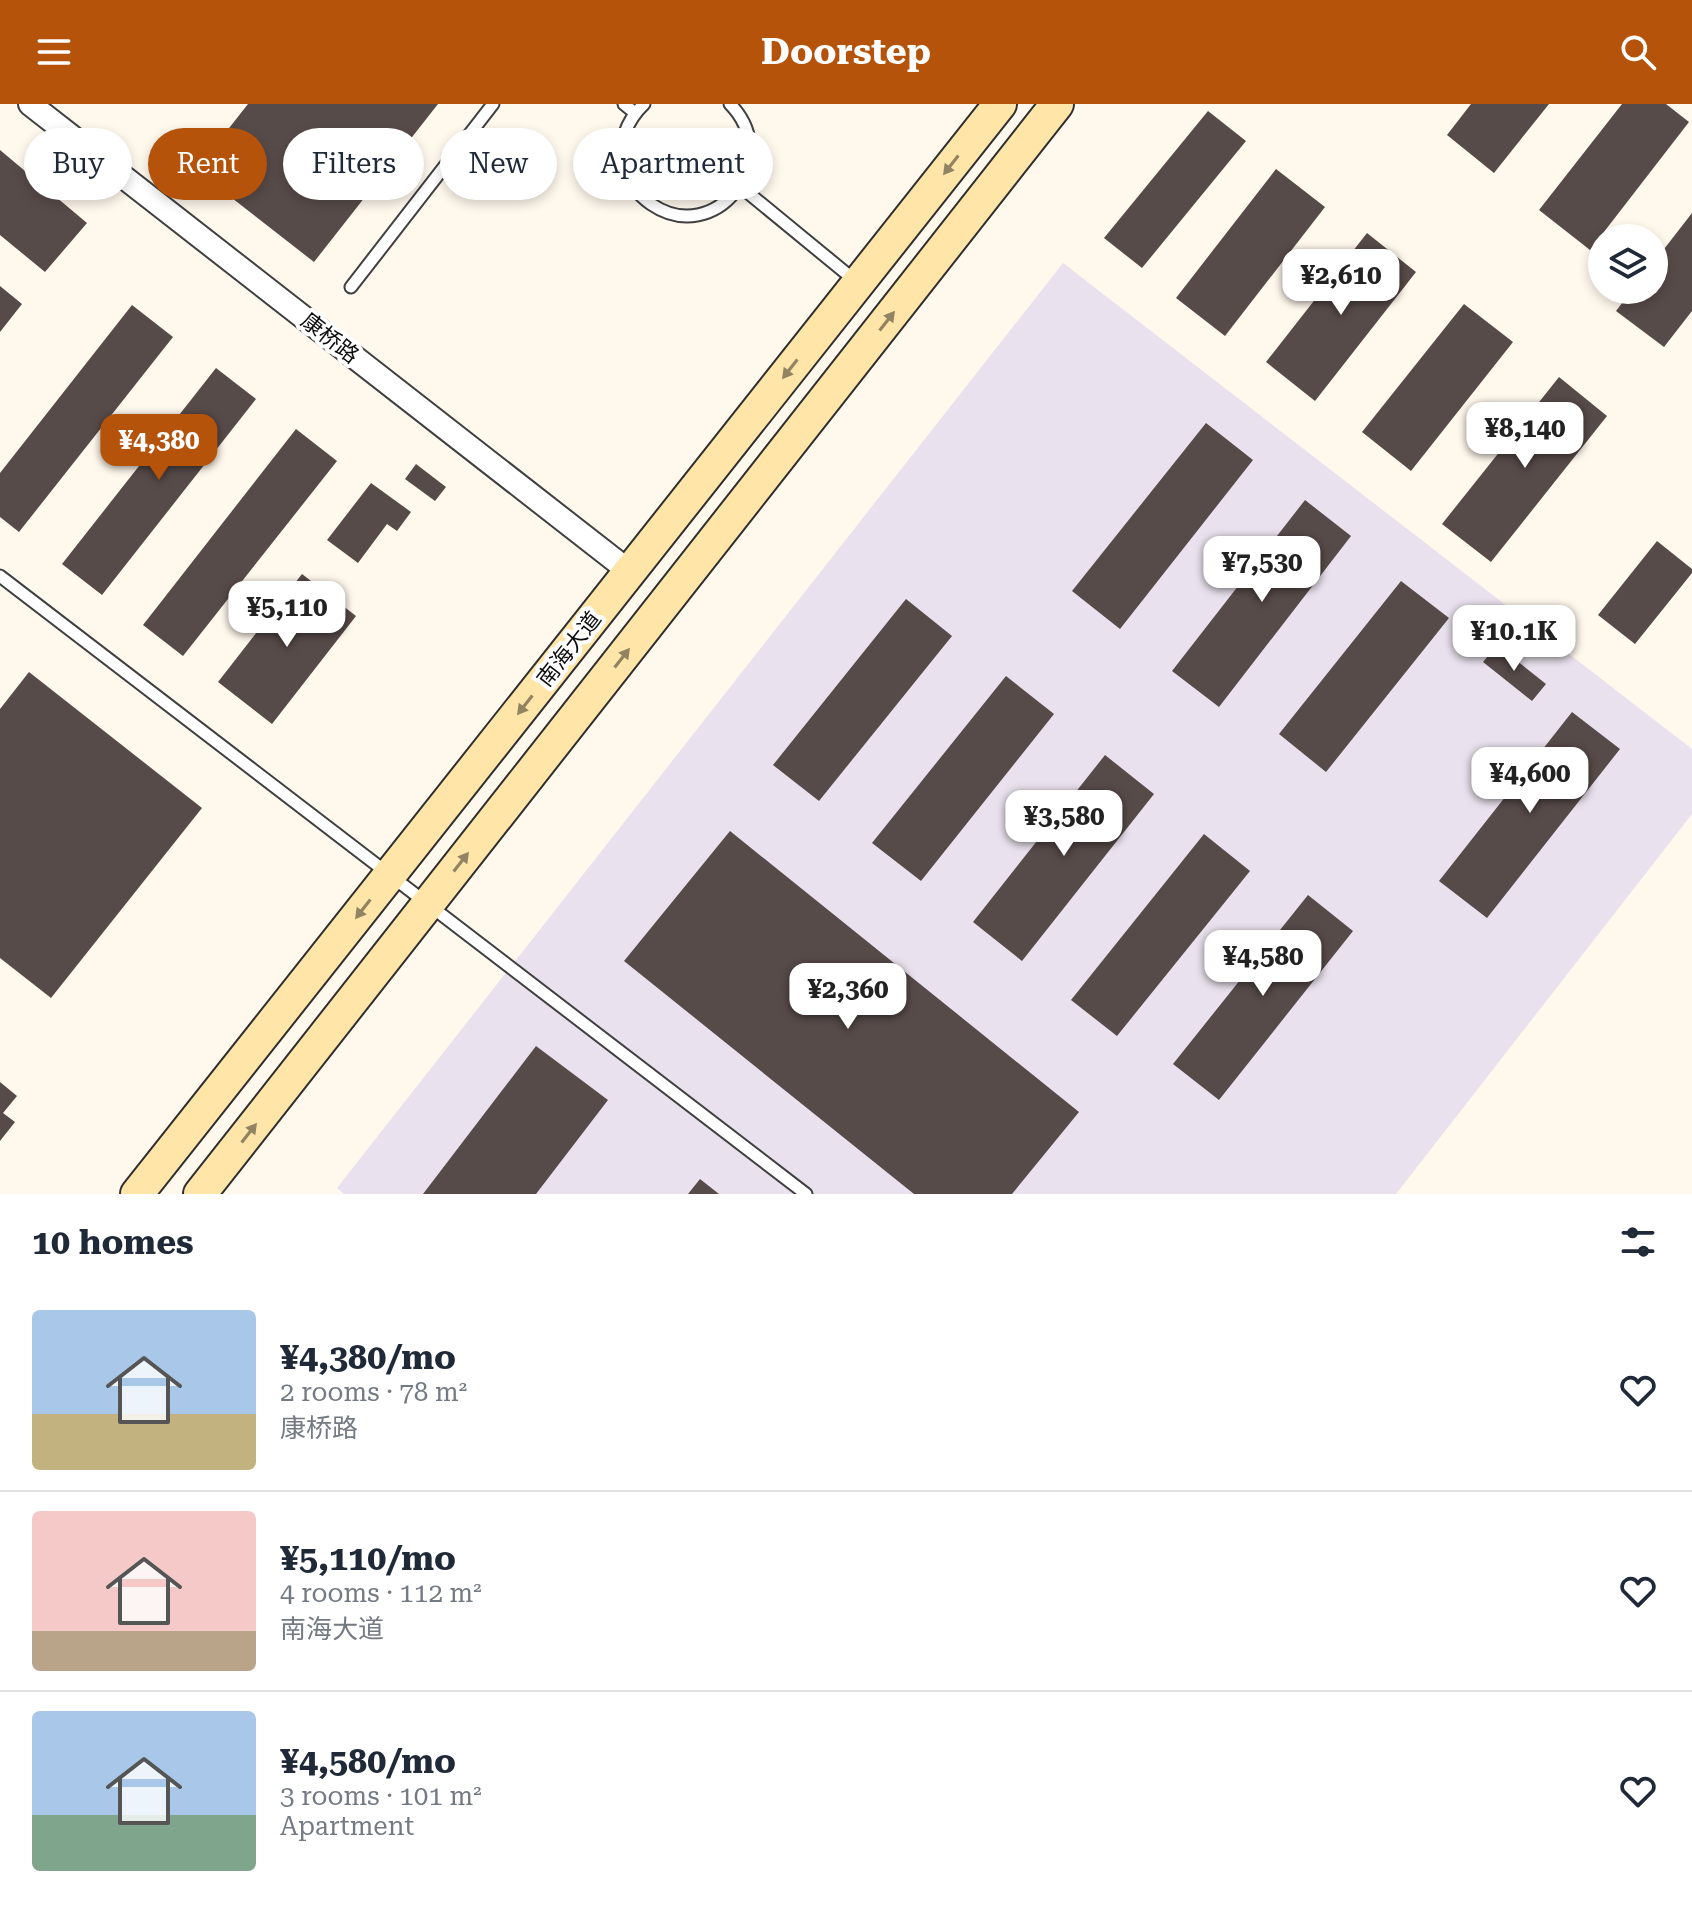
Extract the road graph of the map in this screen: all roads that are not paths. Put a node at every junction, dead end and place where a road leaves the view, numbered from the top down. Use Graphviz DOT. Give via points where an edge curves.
graph roads {
  1 [pos="30,104"];
  2 [pos="493,104"];
  3 [pos="624,104"];
  4 [pos="730,104"];
  5 [pos="1000,104"];
  6 [pos="1057,104"];
  7 [pos="640,108"];
  8 [pos="627,128"];
  9 [pos="746,128"];
  10 [pos="644,200"];
  11 [pos="727,200"];
  12 [pos="757,200"];
  13 [pos="858,283"];
  14 [pos="351,287"];
  15 [pos="630,572"];
  16 [pos="0,576"];
  17 [pos="390,875"];
  18 [pos="428,905"];
  19 [pos="137,1194"];
  20 [pos="200,1194"];
  21 [pos="806,1194"];
  1 -- 15 [label="street, 康桥路"];
  2 -- 14 [label="lane"];
  3 -- 7 [label="lane"];
  4 -- 9 [label="lane"];
  5 -- 13 [label="main road, 南海大道, one-way"];
  18 -- 6 [label="main road, one-way"];
  7 -- 8 [label="lane"];
  10 -- 11 [label="lane" via="681,216 704,213"];
  12 -- 13 [label="lane"];
  13 -- 15 [label="main road, 南海大道, one-way"];
  15 -- 17 [label="main road, 南海大道, one-way"];
  16 -- 17 [label="lane"];
  17 -- 18 [label="lane"];
  17 -- 19 [label="main road, 南海大道, one-way"];
  20 -- 18 [label="main road, one-way"];
  18 -- 21 [label="lane"];
}
